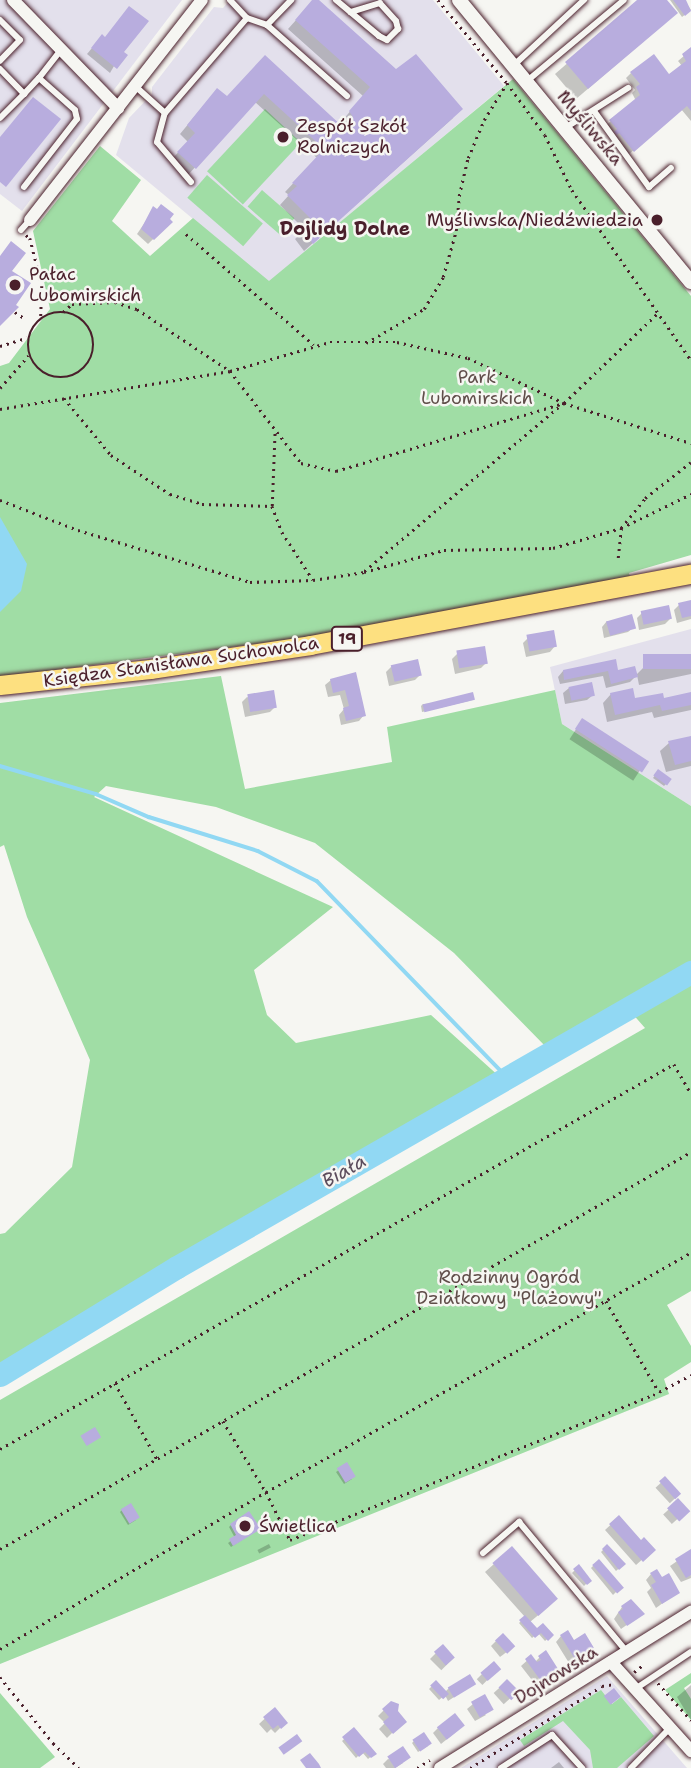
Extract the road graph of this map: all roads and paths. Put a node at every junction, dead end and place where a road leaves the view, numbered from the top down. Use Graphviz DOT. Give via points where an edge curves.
graph roads {
  1 [pos="13,0"];
  2 [pos="202,0"];
  3 [pos="230,0"];
  4 [pos="291,0"];
  5 [pos="336,0"];
  6 [pos="438,0"];
  7 [pos="459,0"];
  8 [pos="584,0"];
  9 [pos="624,0"];
  10 [pos="350,12"];
  11 [pos="247,18"];
  12 [pos="0,20"];
  13 [pos="267,25"];
  14 [pos="62,49"];
  15 [pos="0,61"];
  16 [pos="513,65"];
  17 [pos="0,69"];
  18 [pos="39,78"];
  19 [pos="527,81"];
  20 [pos="507,83"];
  21 [pos="135,86"];
  22 [pos="628,88"];
  23 [pos="24,94"];
  24 [pos="347,96"];
  25 [pos="118,107"];
  26 [pos="594,111"];
  27 [pos="165,113"];
  28 [pos="0,118"];
  29 [pos="565,128"];
  30 [pos="671,168"];
  31 [pos="191,182"];
  32 [pos="24,187"];
  33 [pos="30,220"];
  34 [pos="21,230"];
  35 [pos="186,234"];
  36 [pos="691,282"];
  37 [pos="15,312"];
  38 [pos="63,312"];
  39 [pos="659,312"];
  40 [pos="24,318"];
  41 [pos="41,318"];
  42 [pos="28,337"];
  43 [pos="366,344"];
  44 [pos="314,345"];
  45 [pos="0,346"];
  46 [pos="29,355"];
  47 [pos="691,360"];
  48 [pos="230,371"];
  49 [pos="0,388"];
  50 [pos="64,398"];
  51 [pos="564,403"];
  52 [pos="0,409"];
  53 [pos="275,429"];
  54 [pos="691,443"];
  55 [pos="691,462"];
  56 [pos="691,494"];
  57 [pos="0,500"];
  58 [pos="272,506"];
  59 [pos="621,528"];
  60 [pos="618,558"];
  61 [pos="364,572"];
  62 [pos="691,574"];
  63 [pos="313,580"];
  64 [pos="0,685"];
  65 [pos="691,1094"];
  66 [pos="691,1152"];
  67 [pos="691,1253"];
  68 [pos="606,1301"];
  69 [pos="691,1375"];
  70 [pos="115,1383"];
  71 [pos="659,1392"];
  72 [pos="223,1421"];
  73 [pos="0,1449"];
  74 [pos="157,1458"];
  75 [pos="266,1492"];
  76 [pos="0,1549"];
  77 [pos="483,1553"];
  78 [pos="691,1612"];
  79 [pos="0,1649"];
  80 [pos="627,1652"];
  81 [pos="691,1652"];
  82 [pos="611,1662"];
  83 [pos="643,1665"];
  84 [pos="648,1673"];
  85 [pos="0,1677"];
  86 [pos="658,1683"];
  87 [pos="618,1684"];
  88 [pos="635,1689"];
  89 [pos="691,1720"];
  90 [pos="670,1728"];
  91 [pos="691,1751"];
  92 [pos="79,1768"];
  93 [pos="440,1768"];
  94 [pos="471,1768"];
  95 [pos="501,1768"];
  96 [pos="582,1768"];
  97 [pos="631,1768"];
  1 -- 14 [label="street"];
  2 -- 21 [label="street"];
  3 -- 11 [label="lane"];
  4 -- 13 [label="lane"];
  5 -- 10 [label="lane"];
  6 -- 20 [label="path"];
  7 -- 16 [label="street, Myśliwska"];
  8 -- 16 [label="lane"];
  9 -- 19 [label="lane"];
  10 -- 10 [label="lane" via="387,40 398,29 380,3"];
  11 -- 13 [label="lane"];
  11 -- 27 [label="lane"];
  12 -- 15 [label="lane" via="20,40"];
  13 -- 24 [label="lane"];
  14 -- 18 [label="lane"];
  14 -- 25 [label="street"];
  16 -- 19 [label="street, Myśliwska"];
  17 -- 23 [label="lane"];
  18 -- 23 [label="lane"];
  18 -- 32 [label="lane" via="75,110 77,119"];
  19 -- 29 [label="street, Myśliwska"];
  20 -- 39 [label="path" via="545,135 572,190"];
  20 -- 43 [label="path" via="468,158 443,277 424,309"];
  21 -- 25 [label="street"];
  21 -- 27 [label="lane"];
  22 -- 26 [label="lane"];
  23 -- 28 [label="lane"];
  25 -- 33 [label="street"];
  26 -- 29 [label="lane"];
  26 -- 30 [label="lane" via="649,187"];
  27 -- 31 [label="lane" via="157,142"];
  29 -- 36 [label="street, Myśliwska"];
  33 -- 34 [label="lane"];
  34 -- 41 [label="path" via="30,238 42,286"];
  35 -- 44 [label="path"];
  37 -- 40 [label="path"];
  38 -- 41 [label="path"];
  38 -- 46 [label="path" via="75,315 91,331 89,364 70,378 58,379 37,370"];
  38 -- 48 [label="path" via="72,304 115,302 136,309"];
  39 -- 47 [label="path"];
  39 -- 51 [label="path"];
  41 -- 42 [label="path"];
  42 -- 45 [label="path"];
  42 -- 46 [label="path"];
  43 -- 44 [label="path"];
  43 -- 51 [label="path" via="397,342 468,358"];
  44 -- 48 [label="path"];
  46 -- 49 [label="path"];
  48 -- 50 [label="path"];
  48 -- 53 [label="path"];
  50 -- 52 [label="path"];
  50 -- 58 [label="path" via="111,455 170,494 202,505"];
  51 -- 53 [label="path" via="336,471 301,463"];
  51 -- 54 [label="path"];
  51 -- 61 [label="path"];
  53 -- 58 [label="path"];
  55 -- 59 [label="path" via="645,498"];
  56 -- 59 [label="path"];
  57 -- 63 [label="path" via="78,530 250,582"];
  58 -- 63 [label="path" via="282,532"];
  59 -- 60 [label="path"];
  59 -- 61 [label="path" via="553,548 444,550"];
  61 -- 63 [label="path"];
  62 -- 64 [label="highway, Księdza Stanisława Suchowolca / 19" via="310,646"];
  65 -- 70 [label="path" via="674,1064"];
  66 -- 72 [label="path"];
  67 -- 68 [label="path"];
  68 -- 71 [label="path"];
  68 -- 75 [label="path"];
  69 -- 71 [label="path"];
  70 -- 73 [label="path"];
  70 -- 74 [label="path"];
  71 -- 75 [label="path" via="290,1540"];
  72 -- 74 [label="path"];
  72 -- 75 [label="path"];
  74 -- 76 [label="path"];
  75 -- 79 [label="path"];
  77 -- 80 [label="lane" via="519,1522"];
  78 -- 80 [label="street, Dojnowska"];
  80 -- 82 [label="street, Dojnowska"];
  81 -- 88 [label="lane"];
  82 -- 88 [label="street"];
  82 -- 93 [label="street, Dojnowska"];
  83 -- 84 [label="path"];
  85 -- 92 [label="path"];
  86 -- 89 [label="path"];
  87 -- 94 [label="path" via="602,1686"];
  88 -- 90 [label="street"];
  90 -- 91 [label="street"];
  90 -- 97 [label="lane"];
  95 -- 96 [label="lane" via="552,1734"];
}
